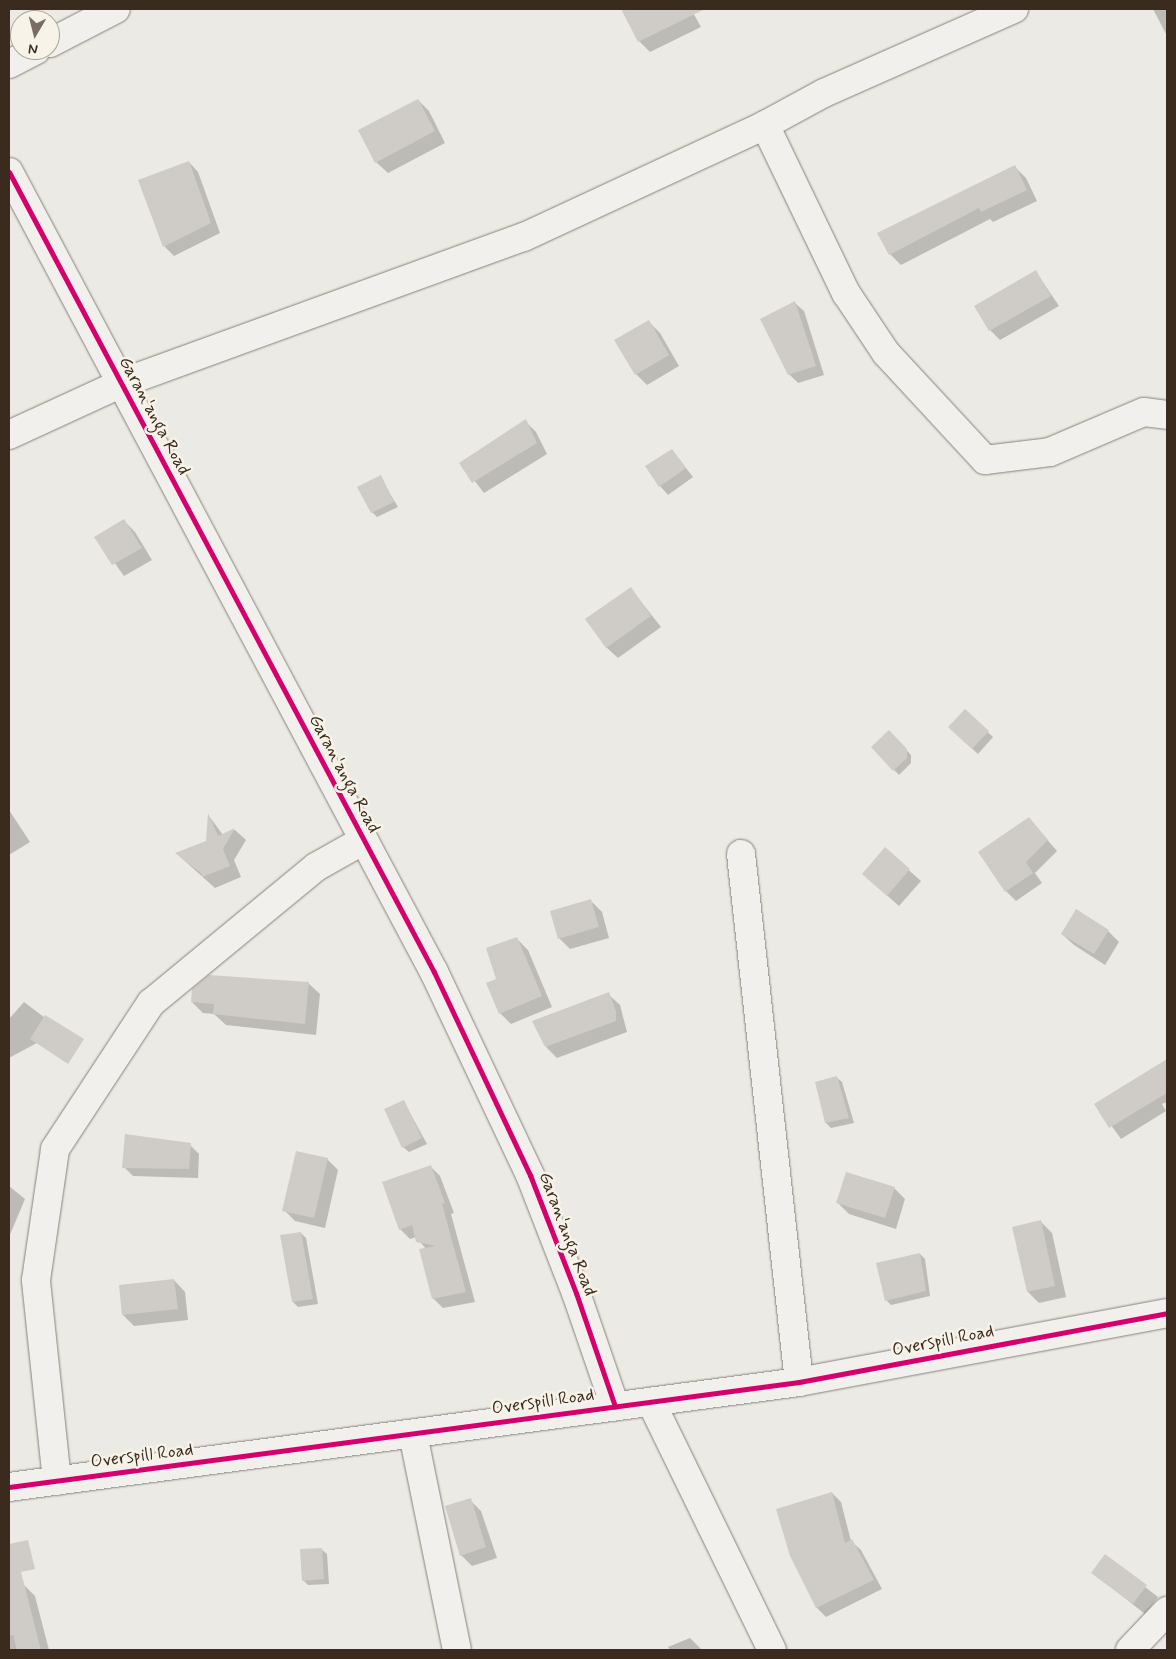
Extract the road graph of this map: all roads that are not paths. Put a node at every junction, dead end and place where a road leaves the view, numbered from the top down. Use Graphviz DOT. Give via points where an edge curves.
graph roads {
  1 [pos="116,9"];
  2 [pos="1014,9"];
  3 [pos="60,38"];
  4 [pos="765,125"];
  5 [pos="9,172"];
  6 [pos="122,383"];
  7 [pos="1167,415"];
  8 [pos="9,435"];
  9 [pos="364,840"];
  10 [pos="740,854"];
  11 [pos="1167,1313"];
  12 [pos="799,1382"];
  13 [pos="651,1402"];
  14 [pos="615,1406"];
  15 [pos="413,1434"];
  16 [pos="57,1481"];
  17 [pos="9,1487"];
  18 [pos="1167,1611"];
  19 [pos="457,1650"];
  20 [pos="772,1650"];
  21 [pos="1130,1650"];
  1 -- 3 [label="street"];
  2 -- 4 [label="street" via="824,93"];
  4 -- 6 [label="street" via="524,237"];
  4 -- 7 [label="street" via="846,293 886,353 985,460 1050,452 1144,412"];
  5 -- 6 [label="street, Garan'anga Road"];
  6 -- 8 [label="street"];
  6 -- 9 [label="street, Garan'anga Road" via="220,575"];
  9 -- 14 [label="street, Garan'anga Road" via="434,972 530,1175"];
  9 -- 16 [label="street" via="316,867 152,1003 55,1149 36,1280"];
  10 -- 12 [label="street"];
  11 -- 12 [label="street, Overspill Road"];
  12 -- 13 [label="street, Overspill Road"];
  13 -- 14 [label="street, Overspill Road"];
  13 -- 20 [label="street"];
  14 -- 15 [label="street, Overspill Road"];
  15 -- 16 [label="street, Overspill Road"];
  15 -- 19 [label="street"];
  16 -- 17 [label="street, Overspill Road"];
  18 -- 21 [label="street"];
}
